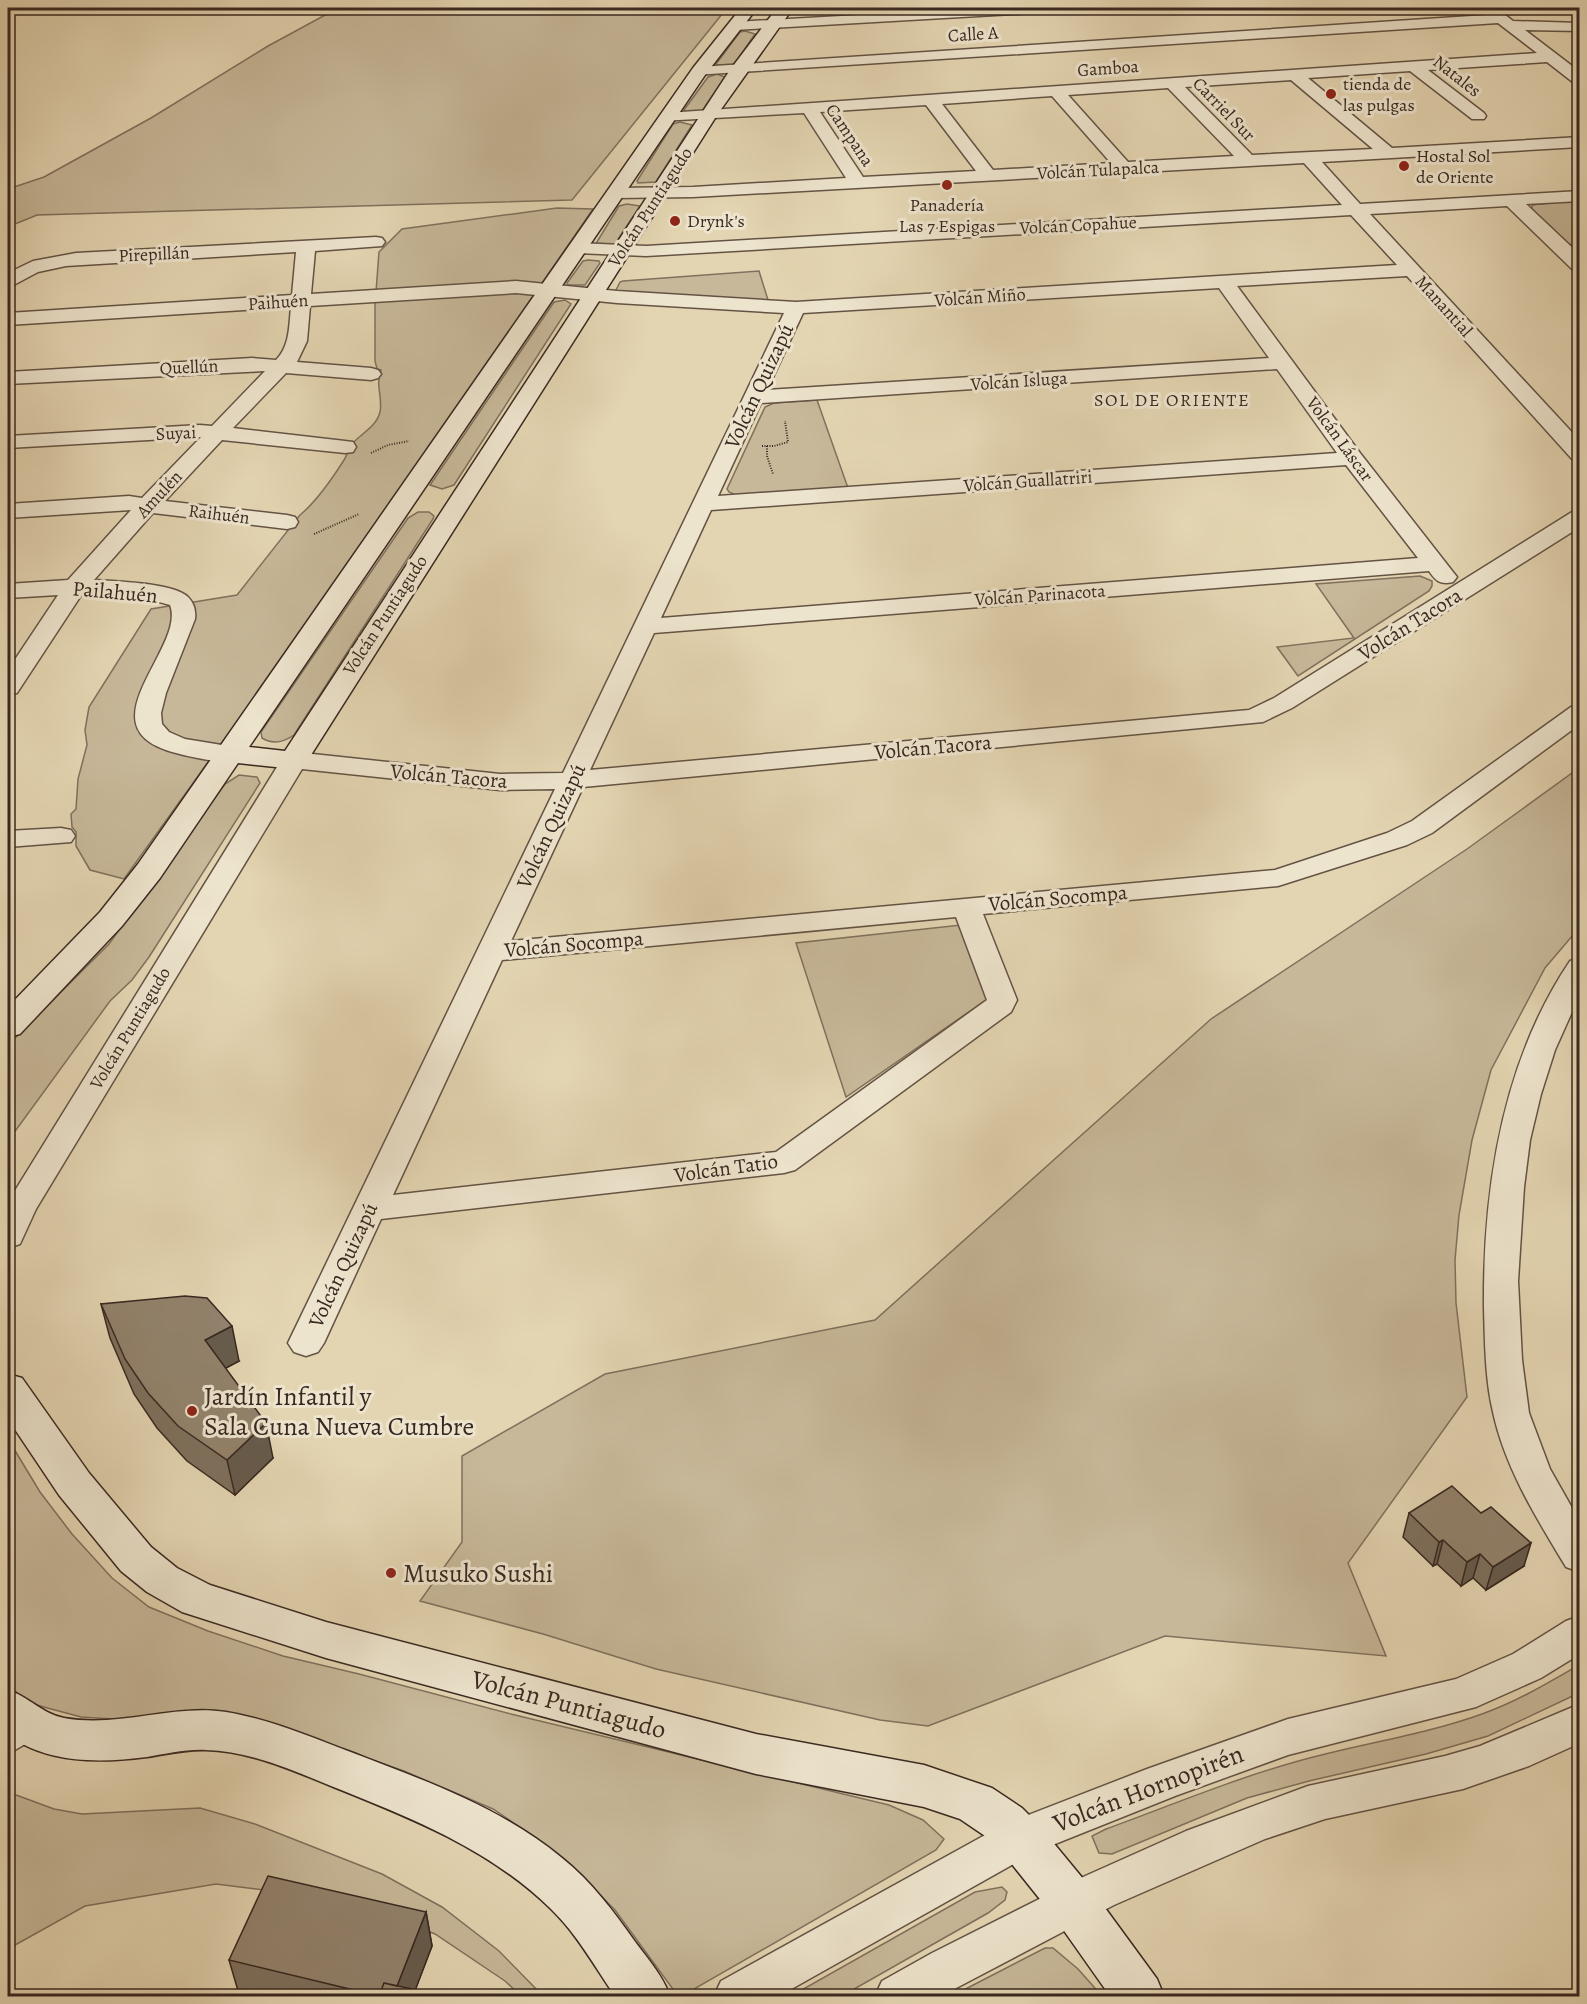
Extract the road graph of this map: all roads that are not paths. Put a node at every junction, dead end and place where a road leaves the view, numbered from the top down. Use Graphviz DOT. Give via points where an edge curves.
graph roads {
  1 [pos="749,8"];
  2 [pos="785,8"];
  3 [pos="1050,8"];
  4 [pos="1488,8"];
  5 [pos="1506,21"];
  6 [pos="735,26"];
  7 [pos="771,26"];
  8 [pos="1580,27"];
  9 [pos="1556,61"];
  10 [pos="1413,66"];
  11 [pos="1580,66"];
  12 [pos="738,70"];
  13 [pos="699,72"];
  14 [pos="1295,75"];
  15 [pos="1580,80"];
  16 [pos="1172,83"];
  17 [pos="1056,91"];
  18 [pos="931,100"];
  19 [pos="809,108"];
  20 [pos="708,115"];
  21 [pos="1478,116"];
  22 [pos="667,118"];
  23 [pos="1580,142"];
  24 [pos="1388,153"];
  25 [pos="1309,158"];
  26 [pos="1248,161"];
  27 [pos="1124,168"];
  28 [pos="989,176"];
  29 [pos="858,183"];
  30 [pos="616,193"];
  31 [pos="659,194"];
  32 [pos="1580,196"];
  33 [pos="1510,200"];
  34 [pos="1356,209"];
  35 [pos="376,242"];
  36 [pos="306,246"];
  37 [pos="577,248"];
  38 [pos="622,250"];
  39 [pos="1572,251"];
  40 [pos="1580,266"];
  41 [pos="1412,270"];
  42 [pos="8,282"];
  43 [pos="1224,282"];
  44 [pos="548,290"];
  45 [pos="593,294"];
  46 [pos="300,301"];
  47 [pos="796,309"];
  48 [pos="8,319"];
  49 [pos="1284,363"];
  50 [pos="283,366"];
  51 [pos="371,374"];
  52 [pos="8,378"];
  53 [pos="754,398"];
  54 [pos="218,432"];
  55 [pos="8,442"];
  56 [pos="345,447"];
  57 [pos="1580,454"];
  58 [pos="1352,458"];
  59 [pos="407,497"];
  60 [pos="458,503"];
  61 [pos="704,504"];
  62 [pos="147,506"];
  63 [pos="8,511"];
  64 [pos="1580,517"];
  65 [pos="286,522"];
  66 [pos="1435,564"];
  67 [pos="76,586"];
  68 [pos="8,591"];
  69 [pos="1458,594"];
  70 [pos="646,626"];
  71 [pos="8,688"];
  72 [pos="1580,712"];
  73 [pos="231,754"];
  74 [pos="294,760"];
  75 [pos="573,779"];
  76 [pos="61,836"];
  77 [pos="8,838"];
  78 [pos="966,907"];
  79 [pos="492,952"];
  80 [pos="1580,967"];
  81 [pos="12,1019"];
  82 [pos="370,1209"];
  83 [pos="8,1236"];
  84 [pos="306,1343"];
  85 [pos="8,1389"];
  86 [pos="1580,1557"];
  87 [pos="1580,1633"];
  88 [pos="1580,1722"];
  89 [pos="16,1727"];
  90 [pos="1020,1838"];
  91 [pos="1072,1902"];
  92 [pos="645,1996"];
  93 [pos="737,1996"];
  94 [pos="898,1996"];
  95 [pos="1139,1996"];
  1 -- 6 [label="main road, Volcán Puntiagudo"];
  2 -- 7 [label="main road, Volcán Puntiagudo"];
  3 -- 7 [label="street"];
  4 -- 5 [label="street"];
  5 -- 8 [label="street, Calle A"];
  5 -- 9 [label="street"];
  5 -- 12 [label="street, Calle A"];
  6 -- 7 [label="street"];
  6 -- 13 [label="main road, Volcán Puntiagudo"];
  7 -- 12 [label="main road, Volcán Puntiagudo"];
  9 -- 10 [label="street, Gamboa"];
  9 -- 11 [label="street, Gamboa"];
  9 -- 15 [label="street"];
  10 -- 14 [label="street, Gamboa"];
  10 -- 21 [label="street, Natales"];
  12 -- 13 [label="street, Calle A"];
  12 -- 20 [label="main road, Volcán Puntiagudo"];
  13 -- 22 [label="main road, Volcán Puntiagudo"];
  14 -- 16 [label="street, Gamboa"];
  14 -- 24 [label="street"];
  16 -- 17 [label="street, Gamboa"];
  16 -- 26 [label="street, Carriel Sur"];
  17 -- 18 [label="street, Gamboa"];
  17 -- 27 [label="street"];
  18 -- 19 [label="street, Gamboa"];
  18 -- 28 [label="street"];
  19 -- 20 [label="street, Gamboa"];
  19 -- 29 [label="street, Campana"];
  20 -- 22 [label="street, Gamboa"];
  20 -- 31 [label="main road, Volcán Puntiagudo"];
  22 -- 30 [label="main road, Volcán Puntiagudo"];
  23 -- 24 [label="street, Volcán Tulapalca"];
  24 -- 25 [label="street, Volcán Tulapalca"];
  25 -- 26 [label="street, Volcán Tulapalca"];
  25 -- 34 [label="street, Manantial"];
  26 -- 27 [label="street, Volcán Tulapalca"];
  27 -- 28 [label="street, Volcán Tulapalca"];
  28 -- 29 [label="street, Volcán Tulapalca"];
  29 -- 31 [label="street, Volcán Tulapalca"];
  30 -- 31 [label="street, Volcán Tulapalca"];
  30 -- 37 [label="main road, Volcán Puntiagudo"];
  31 -- 38 [label="main road, Volcán Puntiagudo"];
  32 -- 33 [label="street, Volcán Copahue"];
  33 -- 34 [label="street, Volcán Copahue"];
  33 -- 39 [label="street"];
  34 -- 38 [label="street, Volcán Copahue"];
  34 -- 41 [label="street, Manantial"];
  35 -- 36 [label="street, Pirepillán"];
  36 -- 42 [label="street, Pirepillán" via="56,261 26,268"];
  36 -- 46 [label="street"];
  37 -- 38 [label="street, Volcán Copahue"];
  37 -- 44 [label="main road, Volcán Puntiagudo"];
  38 -- 45 [label="main road, Volcán Puntiagudo"];
  39 -- 40 [label="street"];
  41 -- 43 [label="street, Volcán Miño"];
  41 -- 57 [label="street, Manantial"];
  43 -- 47 [label="street, Volcán Miño"];
  43 -- 49 [label="street, Volcán Láscar"];
  44 -- 45 [label="street, Volcán Miño"];
  44 -- 46 [label="street, Paihuén" via="502,288"];
  44 -- 59 [label="main road, Volcán Puntiagudo"];
  45 -- 47 [label="street, Volcán Miño"];
  45 -- 60 [label="main road, Volcán Puntiagudo"];
  46 -- 48 [label="street, Paihuén"];
  46 -- 50 [label="street, Amulén" via="297,341"];
  47 -- 53 [label="street, Volcán Quizapú"];
  49 -- 53 [label="street, Volcán Isluga"];
  49 -- 58 [label="street, Volcán Láscar"];
  50 -- 51 [label="street, Quellún"];
  50 -- 52 [label="street, Quellún" via="252,364"];
  50 -- 54 [label="street, Amulén"];
  53 -- 61 [label="street, Volcán Quizapú"];
  54 -- 55 [label="street, Suyai"];
  54 -- 56 [label="street, Suyai"];
  54 -- 62 [label="street, Amulén"];
  58 -- 61 [label="street, Volcán Guallatriri"];
  58 -- 66 [label="street, Volcán Láscar"];
  59 -- 60 [label="main road"];
  59 -- 73 [label="main road, Volcán Puntiagudo"];
  60 -- 74 [label="main road, Volcán Puntiagudo"];
  61 -- 70 [label="street, Volcán Quizapú"];
  62 -- 63 [label="street, Raihuén" via="129,503"];
  62 -- 65 [label="street, Raihuén"];
  62 -- 67 [label="street, Amulén"];
  64 -- 69 [label="street, Volcán Tacora"];
  66 -- 69 [label="street, Volcán Láscar"];
  66 -- 70 [label="street, Volcán Parinacota"];
  67 -- 68 [label="street, Pailahuén"];
  67 -- 71 [label="street, Amulén"];
  67 -- 73 [label="street, Pailahuén" via="152,593 182,603 183,621 148,713 149,725 174,744"];
  69 -- 75 [label="street, Volcán Tacora" via="1283,704 1254,717"];
  70 -- 75 [label="street, Volcán Quizapú"];
  72 -- 78 [label="street, Volcán Socompa" via="1422,827 1294,874"];
  73 -- 74 [label="main road, Volcán Tacora"];
  73 -- 81 [label="main road, Volcán Puntiagudo" via="131,895"];
  74 -- 75 [label="street, Volcán Tacora" via="500,782"];
  74 -- 83 [label="street, Volcán Puntiagudo" via="20,1209"];
  75 -- 79 [label="street, Volcán Quizapú"];
  76 -- 77 [label="street"];
  78 -- 79 [label="street, Volcán Socompa"];
  78 -- 82 [label="street, Volcán Tatio" via="1002,1000 1000,1005 784,1162"];
  79 -- 82 [label="street, Volcán Quizapú"];
  80 -- 86 [label="street" via="1529,1077 1509,1173 1501,1289 1504,1373 1511,1413 1536,1479"];
  82 -- 84 [label="street, Volcán Quizapú"];
  85 -- 90 [label="main road, Volcán Puntiagudo" via="74,1485 136,1559 162,1580 197,1599 326,1640 756,1754 943,1792 982,1807"];
  87 -- 90 [label="street, Volcán Hornopirén" via="1527,1666 1462,1695 1288,1737"];
  88 -- 91 [label="street" via="1520,1751 1457,1771 1311,1804 1259,1822"];
  89 -- 92 [label="main road" via="93,1740 208,1730 290,1749 408,1795 461,1819 550,1877 584,1913"];
  90 -- 91 [label="main road, Volcán Puntiagudo"];
  90 -- 93 [label="street, Volcán Hornopirén"];
  91 -- 94 [label="street"];
  91 -- 95 [label="main road, Volcán Puntiagudo"];
}
